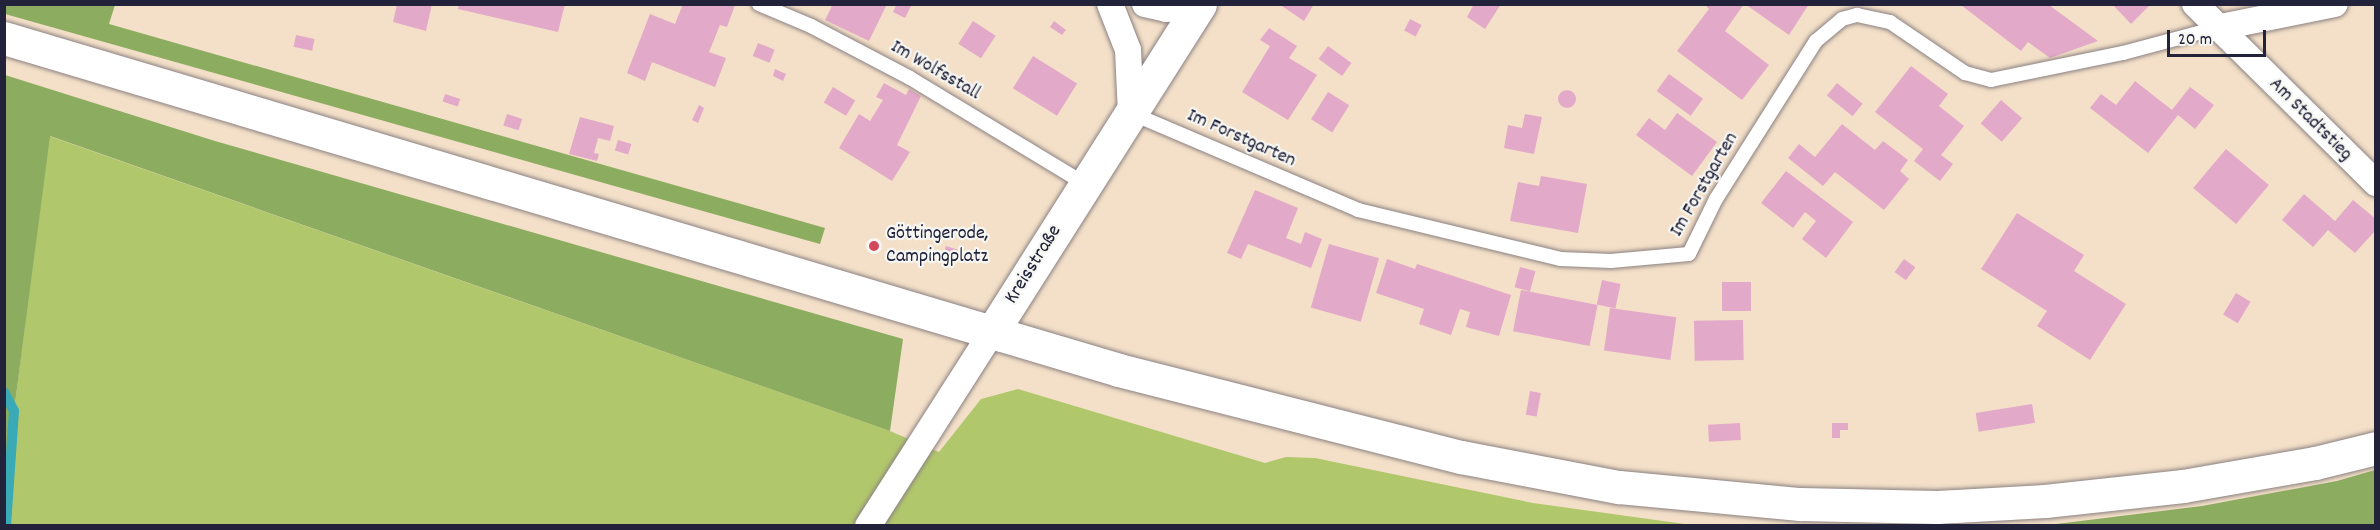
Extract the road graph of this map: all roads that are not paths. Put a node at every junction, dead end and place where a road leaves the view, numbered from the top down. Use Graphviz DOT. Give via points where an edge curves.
graph roads {
  1 [pos="759,4"];
  2 [pos="1110,4"];
  3 [pos="1145,4"];
  4 [pos="1190,4"];
  5 [pos="1200,4"];
  6 [pos="2195,4"];
  7 [pos="2335,4"];
  8 [pos="2216,28"];
  9 [pos="4,38"];
  10 [pos="1131,113"];
  11 [pos="2376,183"];
  12 [pos="1085,184"];
  13 [pos="992,332"];
  14 [pos="2376,448"];
  15 [pos="868,525"];
  1 -- 12 [label="lane, Im Wolfsstall" via="811,26 910,78"];
  2 -- 10 [label="street" via="1128,50"];
  3 -- 4 [label="street" via="1166,9"];
  5 -- 10 [label="main road, Kreisstraße"];
  6 -- 8 [label="street, Am Stadtstieg"];
  7 -- 8 [label="street"];
  8 -- 10 [label="lane, Im Forstgarten" via="2091,61 1991,80 1965,73 1890,22 1857,15 1842,18 1816,41 1716,199 1689,254 1611,261 1560,259 1358,210"];
  8 -- 11 [label="street, Am Stadtstieg"];
  9 -- 13 [label="main road"];
  10 -- 12 [label="main road, Kreisstraße"];
  12 -- 13 [label="main road, Kreisstraße"];
  13 -- 14 [label="main road" via="1119,370 1461,457 1619,487 1711,498 1936,507 2046,501 2182,486"];
  13 -- 15 [label="street, Kreisstraße"];
}
